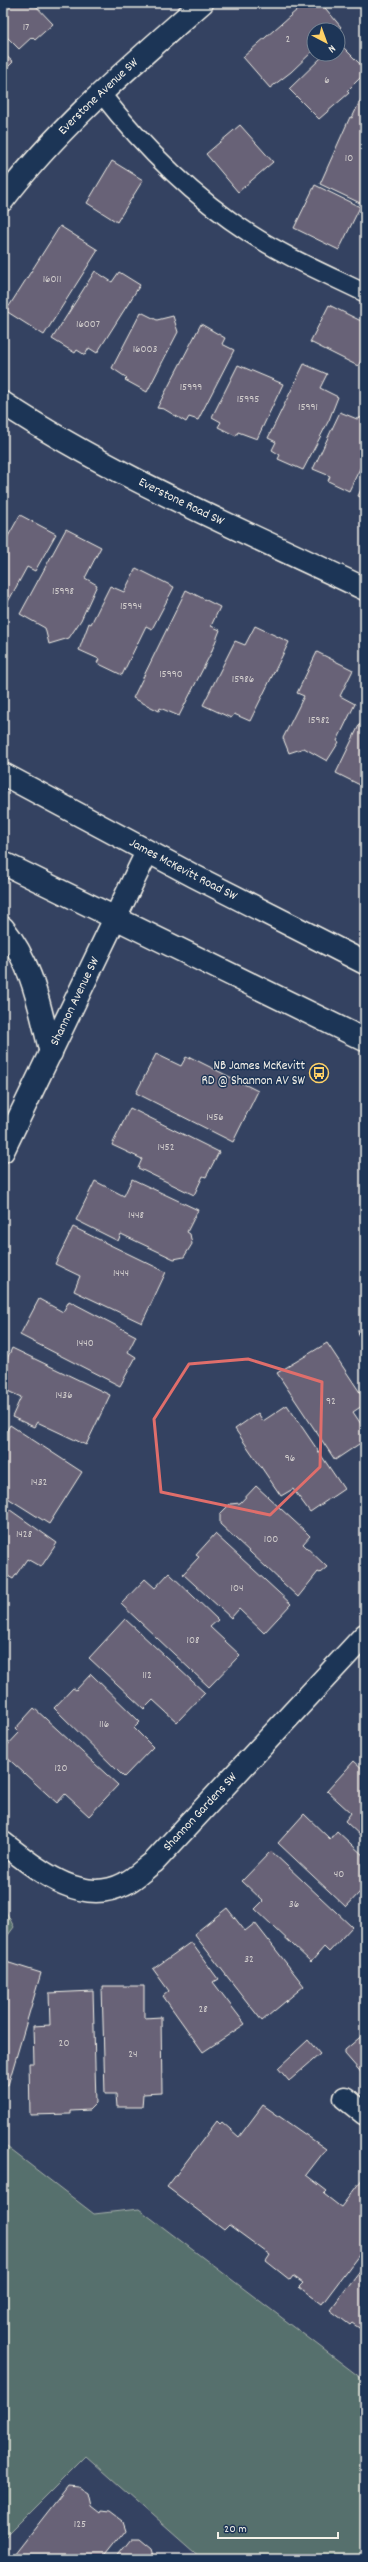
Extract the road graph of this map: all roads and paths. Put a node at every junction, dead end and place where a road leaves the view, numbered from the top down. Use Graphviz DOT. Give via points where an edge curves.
graph roads {
  1 [pos="202,3"];
  2 [pos="100,92"];
  3 [pos="3,200"];
  4 [pos="365,293"];
  5 [pos="3,403"];
  6 [pos="365,589"];
  7 [pos="3,774"];
  8 [pos="147,852"];
  9 [pos="3,863"];
  10 [pos="116,919"];
  11 [pos="3,928"];
  12 [pos="365,963"];
  13 [pos="365,1040"];
  14 [pos="51,1054"];
  15 [pos="3,1151"];
  16 [pos="365,1636"];
  17 [pos="3,1844"];
  18 [pos="344,2098"];
  19 [pos="365,2114"];
  1 -- 2 [label="street, Everstone Avenue SW"];
  2 -- 3 [label="street, Everstone Avenue SW" via="47,147"];
  2 -- 4 [label="lane" via="135,136 202,199 248,233"];
  5 -- 6 [label="street, Everstone Road SW" via="43,429 173,498"];
  7 -- 8 [label="street, James McKevitt Road SW"];
  8 -- 10 [label="street, Shannon Avenue SW"];
  8 -- 12 [label="street, James McKevitt Road SW"];
  9 -- 10 [label="street"];
  10 -- 13 [label="street"];
  10 -- 14 [label="street, Shannon Avenue SW"];
  11 -- 14 [label="street" via="16,944 30,972"];
  14 -- 15 [label="street, Shannon Avenue SW"];
  16 -- 17 [label="street, Shannon Gardens SW" via="154,1862 124,1885 98,1891 73,1887 44,1875"];
  18 -- 19 [label="street"];
}
